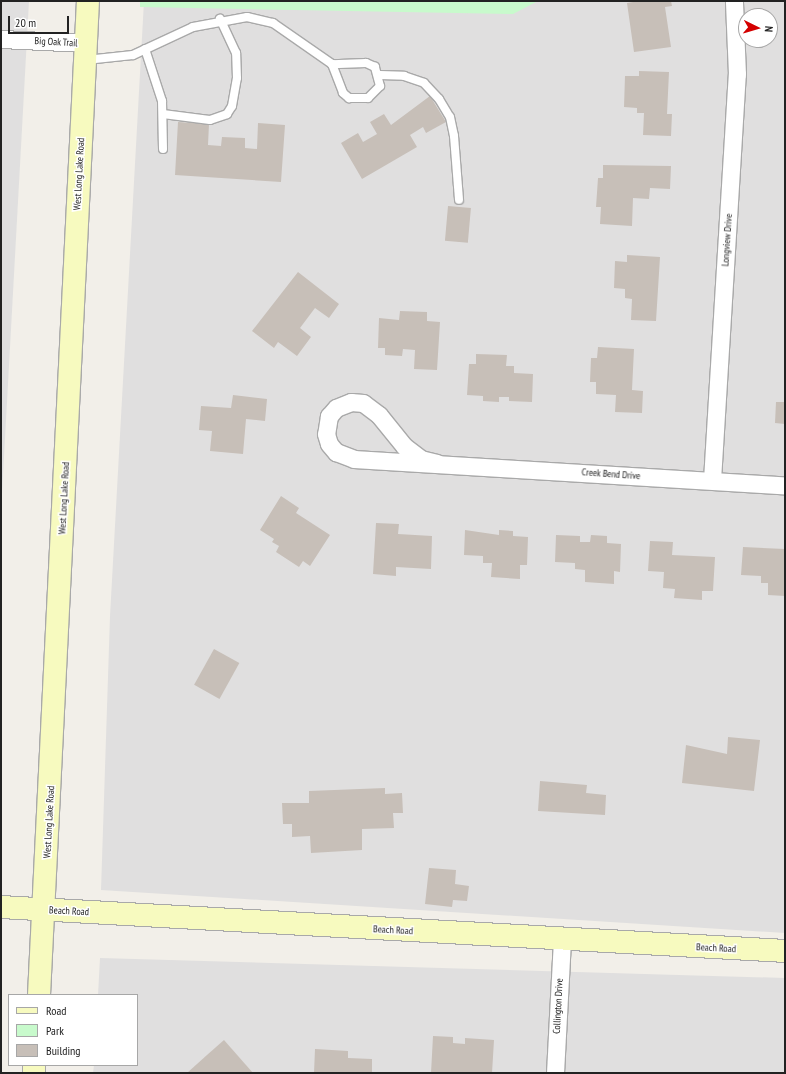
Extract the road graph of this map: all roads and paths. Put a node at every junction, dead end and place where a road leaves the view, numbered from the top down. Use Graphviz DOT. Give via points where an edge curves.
graph roads {
  1 [pos="88,1"];
  2 [pos="734,1"];
  3 [pos="220,19"];
  4 [pos="1,40"];
  5 [pos="145,49"];
  6 [pos="86,51"];
  7 [pos="332,64"];
  8 [pos="380,76"];
  9 [pos="164,114"];
  10 [pos="163,149"];
  11 [pos="460,200"];
  12 [pos="437,463"];
  13 [pos="712,480"];
  14 [pos="785,485"];
  15 [pos="1,907"];
  16 [pos="44,910"];
  17 [pos="562,939"];
  18 [pos="785,951"];
  19 [pos="39,994"];
  20 [pos="555,1073"];
  1 -- 6 [label="main road, West Long Lake Road"];
  2 -- 13 [label="street, Longview Drive" via="737,74"];
  3 -- 5 [label="lane" via="193,27"];
  3 -- 7 [label="lane" via="247,17 273,22"];
  3 -- 9 [label="lane" via="236,53 237,78 232,106 227,114 210,120"];
  4 -- 6 [label="street, Big Oak Trail"];
  5 -- 6 [label="lane" via="119,58"];
  5 -- 9 [label="lane"];
  6 -- 16 [label="main road, West Long Lake Road"];
  7 -- 8 [label="lane" via="366,63 375,67"];
  7 -- 8 [label="lane" via="343,93 356,100 375,93"];
  8 -- 11 [label="lane" via="404,76 424,83 439,99 450,117 454,136"];
  9 -- 10 [label="lane"];
  12 -- 12 [label="street, Creek Bend Drive" via="421,459 404,446 379,415 363,403 351,402 336,408 329,416 326,434 329,444 344,457"];
  12 -- 13 [label="street, Creek Bend Drive"];
  13 -- 14 [label="street, Creek Bend Drive"];
  15 -- 16 [label="main road, Beach Road"];
  16 -- 17 [label="main road, Beach Road"];
  16 -- 19 [label="main road, West Long Lake Road"];
  17 -- 18 [label="main road, Beach Road"];
  17 -- 20 [label="street, Collington Drive"];
}
